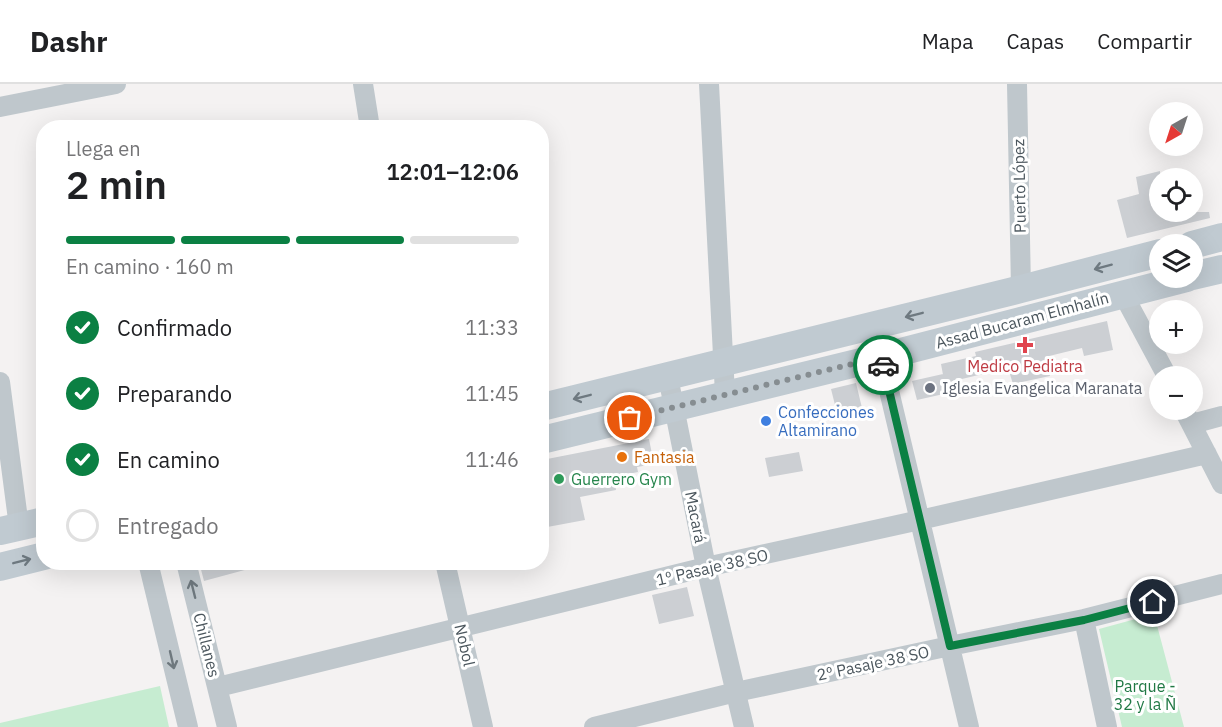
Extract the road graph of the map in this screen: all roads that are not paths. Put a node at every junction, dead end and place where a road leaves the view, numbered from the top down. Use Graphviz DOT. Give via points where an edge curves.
graph roads {
  1 [pos="116,84"];
  2 [pos="363,84"];
  3 [pos="709,84"];
  4 [pos="1017,84"];
  5 [pos="0,107"];
  6 [pos="369,120"];
  7 [pos="1222,237"];
  8 [pos="1203,242"];
  9 [pos="1149,256"];
  10 [pos="1222,268"];
  11 [pos="1203,273"];
  12 [pos="1149,288"];
  13 [pos="1021,289"];
  14 [pos="1123,294"];
  15 [pos="881,357"];
  16 [pos="722,362"];
  17 [pos="1162,366"];
  18 [pos="668,377"];
  19 [pos="0,382"];
  20 [pos="725,394"];
  21 [pos="549,405"];
  22 [pos="674,407"];
  23 [pos="1222,416"];
  24 [pos="1203,417"];
  25 [pos="1190,420"];
  26 [pos="549,438"];
  27 [pos="1207,454"];
  28 [pos="1222,484"];
  29 [pos="920,520"];
  30 [pos="21,526"];
  31 [pos="36,558"];
  32 [pos="0,567"];
  33 [pos="706,567"];
  34 [pos="150,570"];
  35 [pos="188,570"];
  36 [pos="448,570"];
  37 [pos="1222,584"];
  38 [pos="1084,620"];
  39 [pos="461,627"];
  40 [pos="950,646"];
  41 [pos="218,687"];
  42 [pos="736,692"];
  43 [pos="188,727"];
  44 [pos="227,727"];
  45 [pos="483,727"];
  46 [pos="594,727"];
  47 [pos="744,727"];
  48 [pos="969,727"];
  49 [pos="1107,727"];
  1 -- 5 [label="street"];
  2 -- 6 [label="street"];
  3 -- 16 [label="street"];
  4 -- 13 [label="street, Puerto López"];
  7 -- 8 [label="main road"];
  9 -- 13 [label="main road, one-way"];
  10 -- 11 [label="main road"];
  12 -- 14 [label="main road, Assad Bucaram Elmhalín"];
  13 -- 16 [label="main road, one-way"];
  14 -- 15 [label="main road, Assad Bucaram Elmhalín"];
  14 -- 17 [label="street"];
  15 -- 20 [label="main road, Assad Bucaram Elmhalín"];
  15 -- 29 [label="street"];
  16 -- 18 [label="main road"];
  16 -- 20 [label="street"];
  18 -- 21 [label="main road, one-way"];
  18 -- 22 [label="street, Macará"];
  19 -- 30 [label="street"];
  20 -- 22 [label="main road, Assad Bucaram Elmhalín"];
  22 -- 26 [label="main road, Assad Bucaram Elmhalín"];
  22 -- 33 [label="street, Macará"];
  23 -- 24 [label="street"];
  25 -- 27 [label="street"];
  27 -- 28 [label="street"];
  27 -- 29 [label="street, 1º Pasaje 38 SO"];
  29 -- 33 [label="street, 1º Pasaje 38 SO"];
  29 -- 40 [label="street"];
  32 -- 31 [label="main road, one-way"];
  33 -- 39 [label="street, 1º Pasaje 38 SO"];
  33 -- 42 [label="street, Macará"];
  34 -- 43 [label="street, one-way"];
  41 -- 35 [label="street, Chillanes, one-way"];
  36 -- 39 [label="street, Nobol"];
  37 -- 38 [label="street, 2º Pasaje 38 SO"];
  38 -- 40 [label="street, 2º Pasaje 38 SO"];
  38 -- 49 [label="street"];
  39 -- 41 [label="street, 1º Pasaje 38 SO"];
  39 -- 45 [label="street, Nobol"];
  40 -- 42 [label="street, 2º Pasaje 38 SO"];
  40 -- 48 [label="street"];
  41 -- 44 [label="street, Chillanes"];
  42 -- 46 [label="street, 2º Pasaje 38 SO"];
  42 -- 47 [label="street, Macará"];
}
